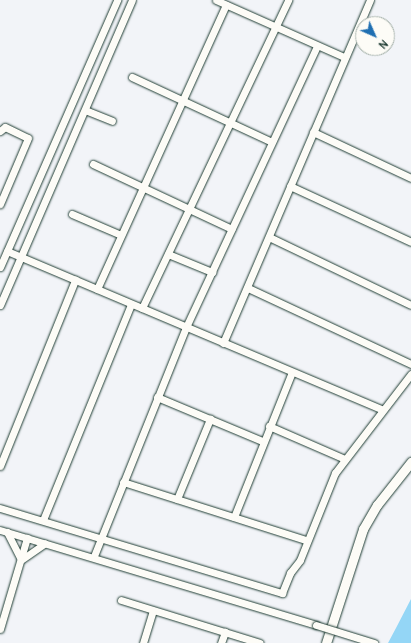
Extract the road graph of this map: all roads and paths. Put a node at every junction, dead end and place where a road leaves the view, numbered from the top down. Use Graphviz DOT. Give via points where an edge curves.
graph roads {
  1 [pos="117,0"];
  2 [pos="132,0"];
  3 [pos="216,0"];
  4 [pos="288,0"];
  5 [pos="370,0"];
  6 [pos="226,5"];
  7 [pos="276,27"];
  8 [pos="317,46"];
  9 [pos="344,57"];
  10 [pos="132,77"];
  11 [pos="182,99"];
  12 [pos="85,110"];
  13 [pos="112,121"];
  14 [pos="230,121"];
  15 [pos="62,125"];
  16 [pos="76,130"];
  17 [pos="0,131"];
  18 [pos="313,132"];
  19 [pos="272,142"];
  20 [pos="93,164"];
  21 [pos="411,178"];
  22 [pos="290,186"];
  23 [pos="143,187"];
  24 [pos="0,204"];
  25 [pos="188,209"];
  26 [pos="72,214"];
  27 [pos="232,229"];
  28 [pos="121,236"];
  29 [pos="269,237"];
  30 [pos="411,242"];
  31 [pos="7,251"];
  32 [pos="168,254"];
  33 [pos="20,257"];
  34 [pos="2,259"];
  35 [pos="0,267"];
  36 [pos="212,272"];
  37 [pos="75,280"];
  38 [pos="248,288"];
  39 [pos="97,289"];
  40 [pos="131,304"];
  41 [pos="411,304"];
  42 [pos="0,305"];
  43 [pos="142,308"];
  44 [pos="186,327"];
  45 [pos="223,343"];
  46 [pos="411,364"];
  47 [pos="292,372"];
  48 [pos="411,374"];
  49 [pos="157,397"];
  50 [pos="381,410"];
  51 [pos="210,419"];
  52 [pos="269,426"];
  53 [pos="262,441"];
  54 [pos="345,459"];
  55 [pos="411,462"];
  56 [pos="0,466"];
  57 [pos="123,482"];
  58 [pos="177,499"];
  59 [pos="0,508"];
  60 [pos="234,517"];
  61 [pos="43,520"];
  62 [pos="4,531"];
  63 [pos="101,537"];
  64 [pos="27,538"];
  65 [pos="306,540"];
  66 [pos="45,543"];
  67 [pos="94,556"];
  68 [pos="21,560"];
  69 [pos="121,600"];
  70 [pos="153,610"];
  71 [pos="0,629"];
  72 [pos="225,632"];
  73 [pos="143,643"];
  74 [pos="221,643"];
  75 [pos="260,643"];
  76 [pos="326,643"];
  77 [pos="374,643"];
  1 -- 15 [label="street"];
  2 -- 12 [label="street"];
  3 -- 6 [label="street"];
  4 -- 7 [label="street"];
  5 -- 9 [label="street"];
  6 -- 7 [label="street"];
  6 -- 11 [label="street"];
  7 -- 8 [label="street"];
  7 -- 14 [label="street"];
  8 -- 9 [label="street"];
  8 -- 19 [label="street"];
  9 -- 18 [label="street"];
  10 -- 11 [label="street"];
  11 -- 14 [label="street"];
  11 -- 23 [label="street"];
  12 -- 13 [label="street"];
  12 -- 16 [label="street"];
  14 -- 19 [label="street"];
  14 -- 25 [label="street"];
  15 -- 16 [label="street"];
  15 -- 31 [label="street"];
  16 -- 33 [label="street"];
  17 -- 24 [label="street" via="5,127 28,138"];
  18 -- 21 [label="street"];
  18 -- 22 [label="street"];
  19 -- 27 [label="street"];
  20 -- 23 [label="street"];
  22 -- 29 [label="street"];
  22 -- 30 [label="street"];
  23 -- 25 [label="street"];
  23 -- 28 [label="street"];
  25 -- 27 [label="street"];
  25 -- 32 [label="street"];
  26 -- 28 [label="street"];
  27 -- 36 [label="street"];
  28 -- 39 [label="street"];
  29 -- 38 [label="street"];
  29 -- 41 [label="street"];
  31 -- 33 [label="street"];
  31 -- 34 [label="street"];
  32 -- 36 [label="street"];
  32 -- 43 [label="street"];
  33 -- 37 [label="street"];
  33 -- 42 [label="street"];
  34 -- 35 [label="street"];
  36 -- 44 [label="street"];
  37 -- 39 [label="street"];
  37 -- 56 [label="street"];
  38 -- 45 [label="street"];
  38 -- 46 [label="street"];
  39 -- 40 [label="street"];
  40 -- 43 [label="street"];
  40 -- 61 [label="street"];
  43 -- 44 [label="street"];
  44 -- 45 [label="street"];
  44 -- 49 [label="street"];
  45 -- 47 [label="street"];
  47 -- 50 [label="street"];
  47 -- 52 [label="street"];
  48 -- 50 [label="street"];
  49 -- 51 [label="street"];
  49 -- 57 [label="street"];
  50 -- 54 [label="street" via="374,424"];
  51 -- 53 [label="street"];
  51 -- 58 [label="street"];
  52 -- 53 [label="street"];
  52 -- 54 [label="street"];
  53 -- 60 [label="street"];
  54 -- 65 [label="street" via="331,480"];
  55 -- 76 [label="main road" via="377,505 363,529"];
  57 -- 58 [label="street"];
  57 -- 63 [label="street"];
  58 -- 60 [label="street"];
  59 -- 61 [label="street"];
  60 -- 65 [label="street"];
  61 -- 63 [label="street"];
  62 -- 64 [label="street"];
  62 -- 68 [label="street"];
  63 -- 65 [label="street" via="281,593 285,591 290,573 300,560"];
  63 -- 67 [label="street"];
  64 -- 66 [label="street"];
  64 -- 68 [label="street"];
  66 -- 67 [label="street"];
  66 -- 68 [label="street"];
  67 -- 77 [label="street, bridge"];
  68 -- 71 [label="street"];
  69 -- 70 [label="street"];
  70 -- 72 [label="street"];
  70 -- 73 [label="street"];
  72 -- 74 [label="street"];
  72 -- 75 [label="street"];
}
